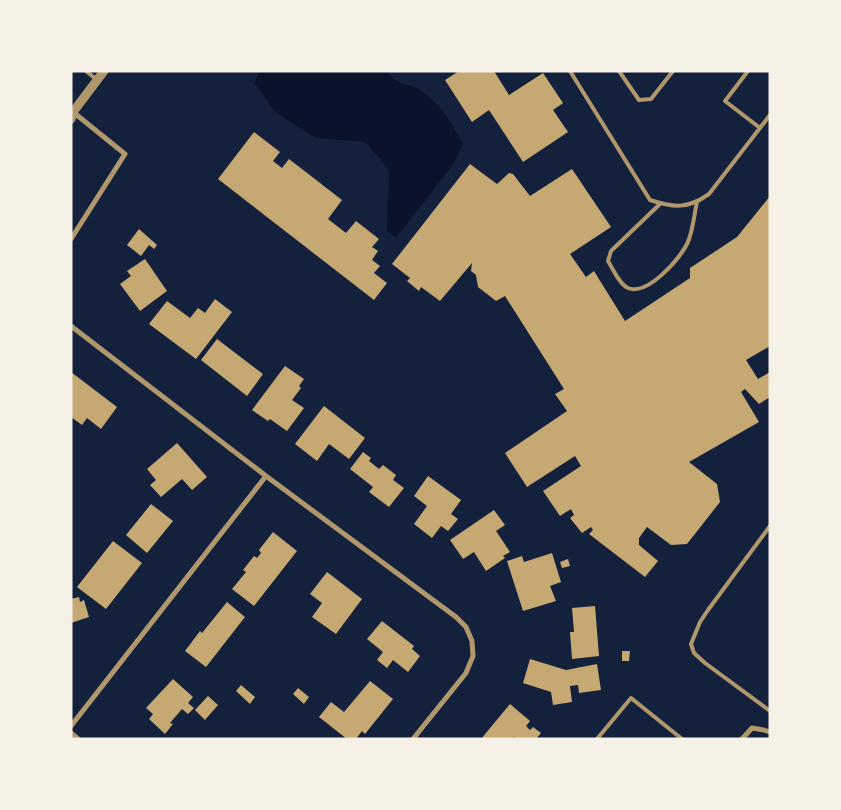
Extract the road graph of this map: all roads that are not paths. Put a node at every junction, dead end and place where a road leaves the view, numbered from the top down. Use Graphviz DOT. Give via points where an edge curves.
graph roads {
  1 [pos="86,71"];
  2 [pos="104,71"];
  3 [pos="570,71"];
  4 [pos="619,71"];
  5 [pos="673,71"];
  6 [pos="748,71"];
  7 [pos="97,80"];
  8 [pos="72,114"];
  9 [pos="770,115"];
  10 [pos="760,128"];
  11 [pos="698,202"];
  12 [pos="661,203"];
  13 [pos="71,240"];
  14 [pos="71,326"];
  15 [pos="266,476"];
  16 [pos="770,526"];
  17 [pos="770,711"];
  18 [pos="71,726"];
  19 [pos="770,732"];
  20 [pos="71,733"];
  21 [pos="599,737"];
  22 [pos="78,739"];
  23 [pos="413,739"];
  24 [pos="605,739"];
  25 [pos="682,739"];
  26 [pos="742,739"];
  1 -- 7 [label="lane"];
  2 -- 7 [label="street"];
  3 -- 12 [label="lane" via="650,200"];
  4 -- 5 [label="lane" via="639,100 651,99"];
  6 -- 10 [label="lane" via="725,101"];
  7 -- 8 [label="street"];
  8 -- 13 [label="street" via="125,154"];
  9 -- 10 [label="lane"];
  10 -- 11 [label="lane" via="709,194"];
  11 -- 12 [label="lane" via="684,206"];
  11 -- 12 [label="lane" via="688,243 675,260 649,285 638,290 629,289 622,284 608,260 611,251"];
  14 -- 15 [label="street"];
  15 -- 18 [label="street"];
  15 -- 23 [label="street" via="466,627 472,641 473,656 466,673"];
  16 -- 17 [label="lane" via="708,610 691,644 694,653 705,663"];
  19 -- 26 [label="street" via="752,728"];
  20 -- 22 [label="street"];
  21 -- 24 [label="lane"];
  21 -- 25 [label="lane" via="631,698"];
}
